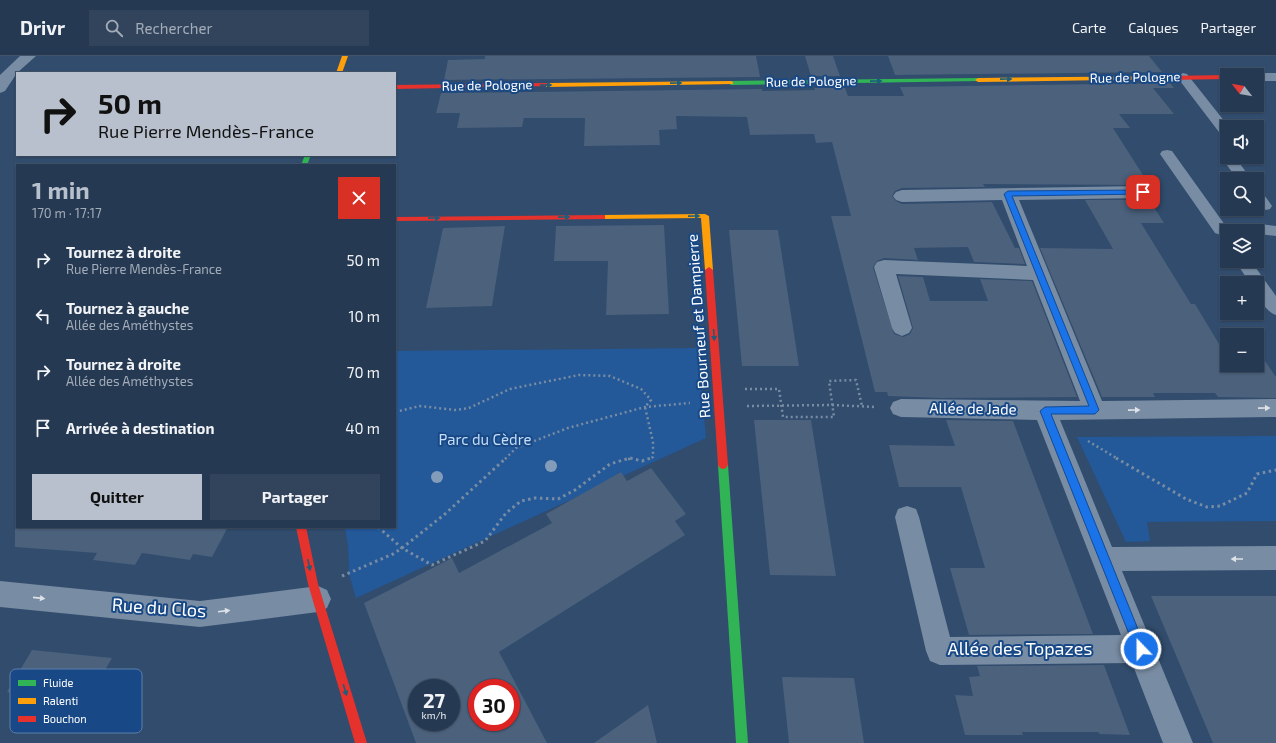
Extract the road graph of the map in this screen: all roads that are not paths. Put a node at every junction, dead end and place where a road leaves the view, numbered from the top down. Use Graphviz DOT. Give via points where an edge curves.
graph roads {
  1 [pos="29,56"];
  2 [pos="345,56"];
  3 [pos="339,72"];
  4 [pos="1183,77"];
  5 [pos="1220,77"];
  6 [pos="1264,77"];
  7 [pos="1276,77"];
  8 [pos="396,86"];
  9 [pos="0,88"];
  10 [pos="1220,124"];
  11 [pos="1167,154"];
  12 [pos="1143,192"];
  13 [pos="1008,194"];
  14 [pos="902,196"];
  15 [pos="396,219"];
  16 [pos="1220,229"];
  17 [pos="1264,229"];
  18 [pos="1276,231"];
  19 [pos="1248,268"];
  20 [pos="1039,273"];
  21 [pos="1276,309"];
  22 [pos="902,328"];
  23 [pos="901,408"];
  24 [pos="1276,408"];
  25 [pos="1095,410"];
  26 [pos="1053,411"];
  27 [pos="907,517"];
  28 [pos="301,528"];
  29 [pos="1276,558"];
  30 [pos="1104,559"];
  31 [pos="316,592"];
  32 [pos="0,594"];
  33 [pos="1141,649"];
  34 [pos="361,743"];
  35 [pos="742,743"];
  36 [pos="1178,743"];
  1 -- 9 [label="street" via="5,78"];
  2 -- 3 [label="street"];
  4 -- 5 [label="street, Rue de Pologne"];
  8 -- 4 [label="street, Rue de Pologne, one-way"];
  4 -- 10 [label="lane"];
  6 -- 7 [label="street"];
  11 -- 16 [label="lane"];
  12 -- 13 [label="street"];
  13 -- 14 [label="street"];
  13 -- 20 [label="street"];
  15 -- 35 [label="street, Rue Bourneuf et Dampierre, one-way" via="705,216"];
  17 -- 18 [label="lane"];
  19 -- 21 [label="lane"];
  20 -- 22 [label="street" via="884,267"];
  20 -- 25 [label="street"];
  23 -- 26 [label="street, Allée de Jade"];
  25 -- 24 [label="street, Allée de Jade, one-way"];
  25 -- 26 [label="street, Allée de Jade"];
  26 -- 30 [label="street"];
  27 -- 33 [label="street, Allée des Topazes" via="940,651"];
  28 -- 31 [label="street, one-way"];
  29 -- 30 [label="street, one-way"];
  30 -- 33 [label="street"];
  32 -- 31 [label="street, Rue du Clos, one-way" via="200,614"];
  31 -- 34 [label="street, one-way"];
  33 -- 36 [label="street"];
}
